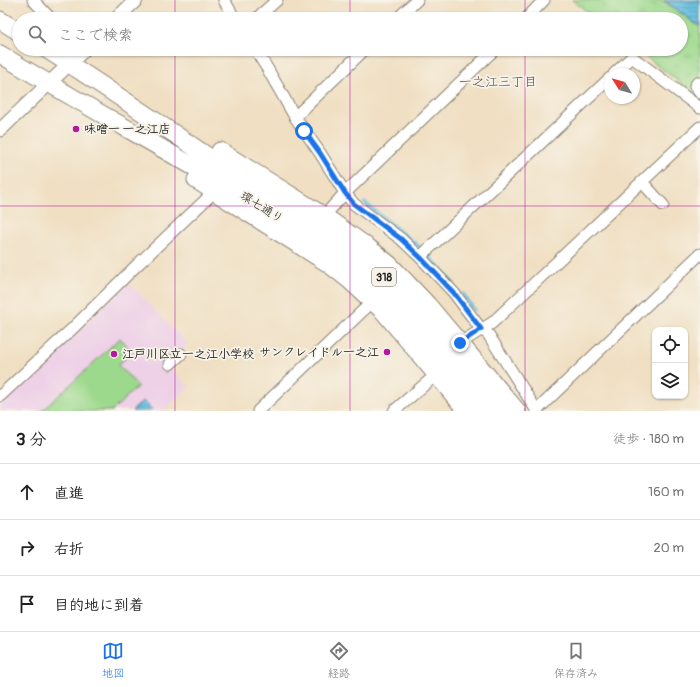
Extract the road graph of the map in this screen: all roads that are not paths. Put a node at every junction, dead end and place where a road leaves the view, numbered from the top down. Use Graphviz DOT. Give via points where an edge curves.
graph roads {
  1 [pos="33,0"];
  2 [pos="136,0"];
  3 [pos="224,0"];
  4 [pos="277,0"];
  5 [pos="417,0"];
  6 [pos="544,0"];
  7 [pos="44,12"];
  8 [pos="123,12"];
  9 [pos="231,12"];
  10 [pos="264,12"];
  11 [pos="404,12"];
  12 [pos="533,12"];
  13 [pos="0,20"];
  14 [pos="12,28"];
  15 [pos="0,54"];
  16 [pos="57,56"];
  17 [pos="78,56"];
  18 [pos="259,56"];
  19 [pos="358,56"];
  20 [pos="488,56"];
  21 [pos="69,64"];
  22 [pos="620,68"];
  23 [pos="700,83"];
  24 [pos="48,84"];
  25 [pos="604,84"];
  26 [pos="700,93"];
  27 [pos="700,108"];
  28 [pos="295,117"];
  29 [pos="700,127"];
  30 [pos="0,130"];
  31 [pos="235,182"];
  32 [pos="642,182"];
  33 [pos="214,192"];
  34 [pos="345,193"];
  35 [pos="663,205"];
  36 [pos="324,216"];
  37 [pos="700,254"];
  38 [pos="420,257"];
  39 [pos="373,301"];
  40 [pos="481,329"];
  41 [pos="460,343"];
  42 [pos="181,354"];
  43 [pos="170,364"];
  44 [pos="437,374"];
  45 [pos="0,396"];
  46 [pos="258,411"];
  47 [pos="394,411"];
  48 [pos="467,411"];
  49 [pos="483,411"];
  50 [pos="500,411"];
  51 [pos="517,411"];
  52 [pos="536,411"];
  1 -- 7 [label="street"];
  2 -- 8 [label="street"];
  3 -- 9 [label="street"];
  4 -- 10 [label="street"];
  5 -- 11 [label="street"];
  6 -- 12 [label="street"];
  13 -- 14 [label="main road"];
  15 -- 24 [label="main road, 環七通り / 318"];
  16 -- 21 [label="main road, 環七通り / 318"];
  17 -- 21 [label="street"];
  18 -- 28 [label="street"];
  19 -- 28 [label="street"];
  20 -- 34 [label="street"];
  21 -- 24 [label="street"];
  21 -- 31 [label="main road, 環七通り / 318"];
  21 -- 36 [label="main road" via="158,114"];
  22 -- 27 [label="street" via="632,57"];
  23 -- 26 [label="street" via="695,86"];
  24 -- 30 [label="street"];
  24 -- 31 [label="main road, 環七通り / 318"];
  24 -- 33 [label="main road"];
  25 -- 38 [label="street"];
  28 -- 34 [label="street"];
  29 -- 32 [label="street"];
  31 -- 49 [label="main road, 環七通り / 318" via="329,249 384,294"];
  31 -- 50 [label="main road, 環七通り / 318" via="336,239 375,269 412,305"];
  32 -- 35 [label="street"];
  32 -- 40 [label="street" via="492,323"];
  33 -- 39 [label="main road" via="328,264"];
  33 -- 45 [label="street"];
  34 -- 36 [label="street"];
  34 -- 38 [label="street" via="354,204 401,239"];
  36 -- 41 [label="main road" via="390,265"];
  37 -- 52 [label="street"];
  38 -- 40 [label="street" via="454,293"];
  39 -- 44 [label="main road"];
  39 -- 46 [label="street"];
  40 -- 41 [label="street"];
  40 -- 52 [label="street" via="488,334"];
  41 -- 51 [label="main road"];
  42 -- 43 [label="street"];
  44 -- 47 [label="street"];
  44 -- 48 [label="main road"];
}
